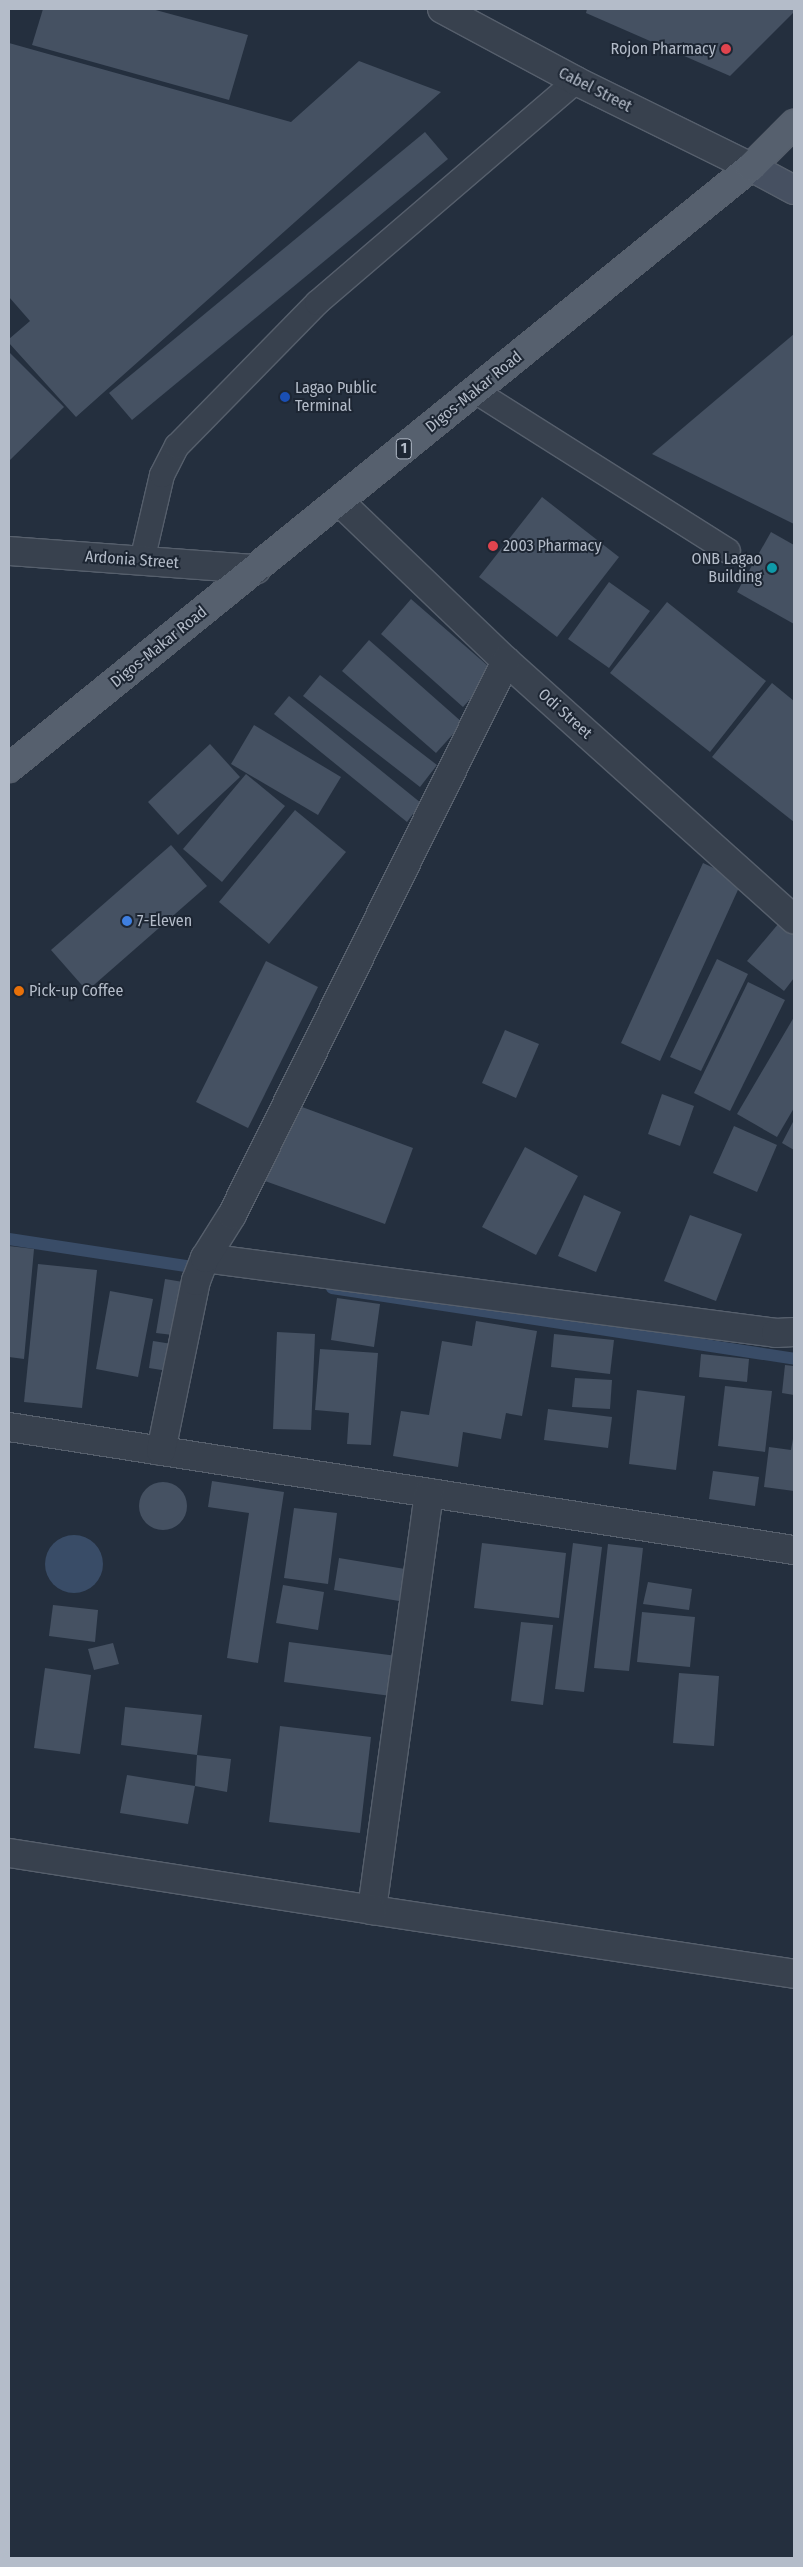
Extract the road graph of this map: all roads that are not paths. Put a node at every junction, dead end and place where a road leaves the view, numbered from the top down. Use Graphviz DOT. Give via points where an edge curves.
graph roads {
  1 [pos="442,9"];
  2 [pos="576,81"];
  3 [pos="794,124"];
  4 [pos="751,167"];
  5 [pos="794,190"];
  6 [pos="475,391"];
  7 [pos="340,502"];
  8 [pos="9,551"];
  9 [pos="728,551"];
  10 [pos="142,561"];
  11 [pos="256,569"];
  12 [pos="506,661"];
  13 [pos="9,768"];
  14 [pos="794,919"];
  15 [pos="205,1258"];
  16 [pos="794,1332"];
  17 [pos="9,1427"];
  18 [pos="161,1452"];
  19 [pos="429,1493"];
  20 [pos="794,1550"];
  21 [pos="9,1853"];
  22 [pos="372,1910"];
  23 [pos="794,1974"];
  1 -- 2 [label="street, Cabel Street"];
  2 -- 4 [label="street, Cabel Street"];
  2 -- 10 [label="lane" via="317,303 176,446 162,475"];
  3 -- 4 [label="main road, Digos-Makar Road / 1"];
  4 -- 5 [label="main road"];
  4 -- 6 [label="main road, Digos-Makar Road / 1"];
  6 -- 7 [label="main road, Digos-Makar Road / 1"];
  6 -- 9 [label="lane"];
  7 -- 11 [label="main road, Digos-Makar Road / 1"];
  7 -- 12 [label="street, Odi Street"];
  8 -- 10 [label="street, Ardonia Street"];
  10 -- 11 [label="street, Ardonia Street"];
  11 -- 13 [label="main road, Digos-Makar Road / 1"];
  12 -- 14 [label="street, Odi Street"];
  12 -- 15 [label="street" via="232,1215"];
  15 -- 16 [label="street" via="776,1333"];
  15 -- 18 [label="street" via="196,1281"];
  17 -- 18 [label="street"];
  18 -- 19 [label="street"];
  19 -- 20 [label="street"];
  19 -- 22 [label="street"];
  21 -- 22 [label="street"];
  22 -- 23 [label="street"];
}
